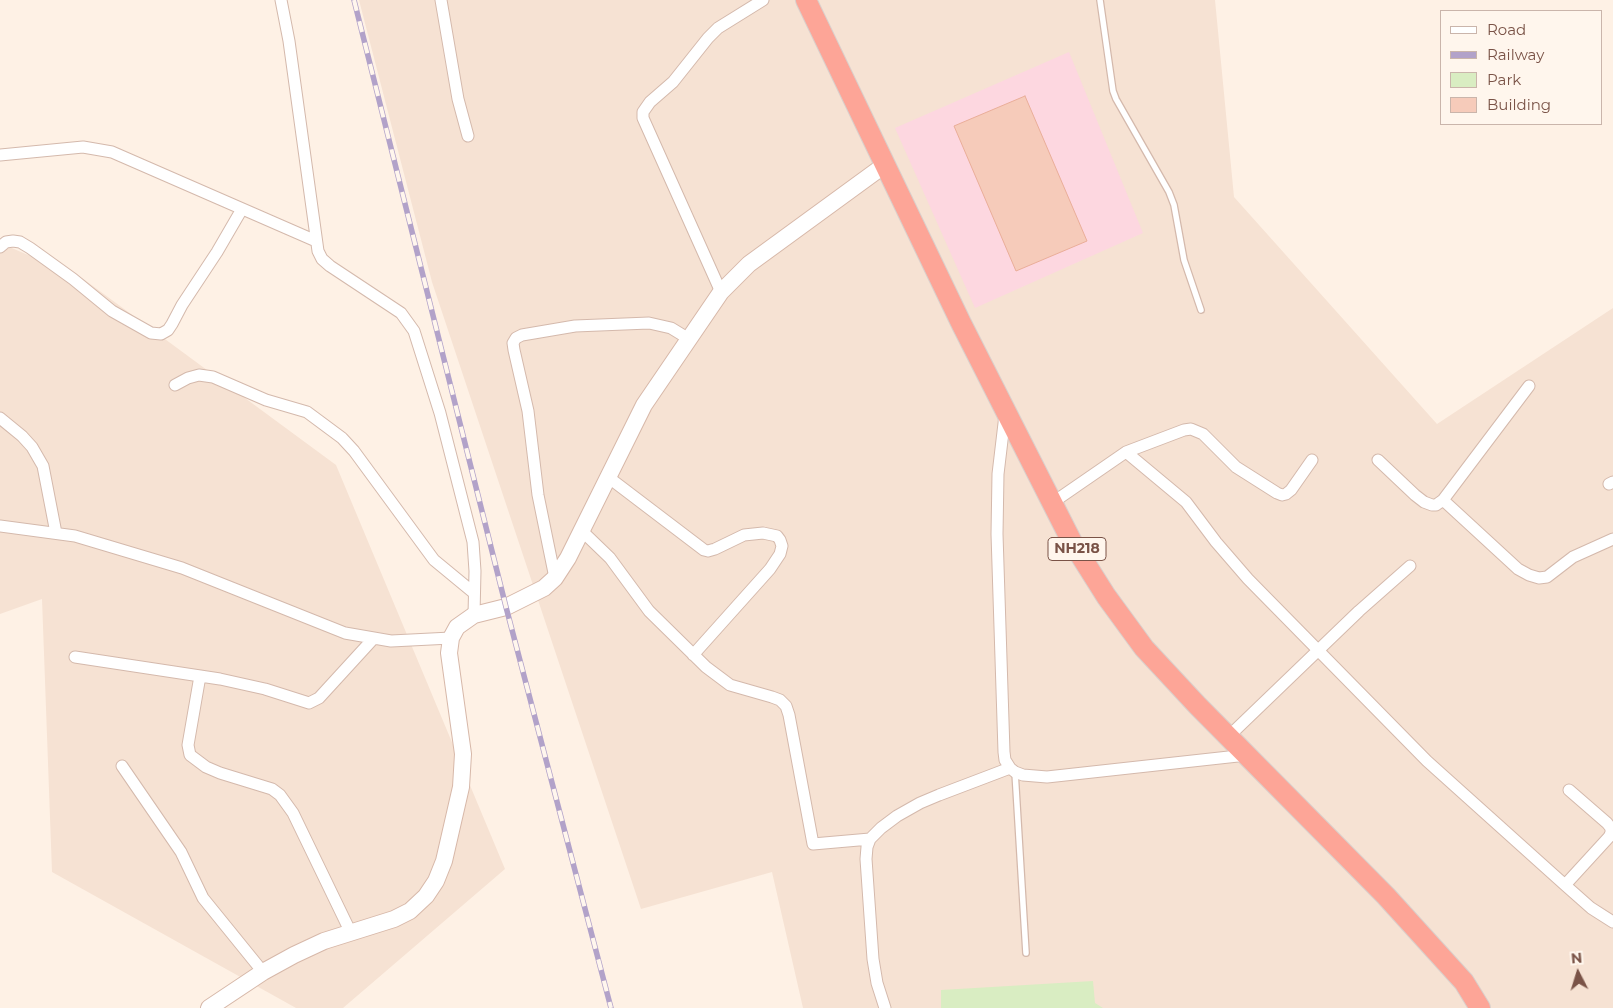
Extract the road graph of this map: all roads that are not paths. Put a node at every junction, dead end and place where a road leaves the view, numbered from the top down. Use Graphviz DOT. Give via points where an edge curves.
graph roads {
  1 [pos="281,0"];
  2 [pos="441,0"];
  3 [pos="763,0"];
  4 [pos="806,0"];
  5 [pos="1100,0"];
  6 [pos="468,136"];
  7 [pos="0,155"];
  8 [pos="886,164"];
  9 [pos="242,209"];
  10 [pos="316,241"];
  11 [pos="0,247"];
  12 [pos="721,292"];
  13 [pos="1201,310"];
  14 [pos="689,339"];
  15 [pos="175,385"];
  16 [pos="1529,386"];
  17 [pos="1006,410"];
  18 [pos="0,418"];
  19 [pos="1126,452"];
  20 [pos="1312,460"];
  21 [pos="1378,460"];
  22 [pos="608,477"];
  23 [pos="1443,500"];
  24 [pos="1052,503"];
  25 [pos="0,526"];
  26 [pos="582,531"];
  27 [pos="56,533"];
  28 [pos="1613,539"];
  29 [pos="1410,566"];
  30 [pos="555,578"];
  31 [pos="474,593"];
  32 [pos="474,615"];
  33 [pos="451,638"];
  34 [pos="373,639"];
  35 [pos="1319,650"];
  36 [pos="693,655"];
  37 [pos="75,657"];
  38 [pos="200,676"];
  39 [pos="1228,737"];
  40 [pos="1247,755"];
  41 [pos="122,766"];
  42 [pos="1013,770"];
  43 [pos="1569,790"];
  44 [pos="870,840"];
  45 [pos="1565,885"];
  46 [pos="1613,922"];
  47 [pos="350,933"];
  48 [pos="1026,953"];
  49 [pos="263,972"];
  50 [pos="209,1008"];
  51 [pos="885,1008"];
  52 [pos="1480,1008"];
  1 -- 10 [label="street"];
  2 -- 6 [label="street" via="458,99"];
  3 -- 12 [label="street" via="718,28 643,112"];
  4 -- 8 [label="highway, NH218"];
  5 -- 13 [label="lane" via="1112,91 1172,198 1184,260"];
  7 -- 9 [label="street" via="99,148"];
  8 -- 12 [label="street" via="749,264"];
  8 -- 17 [label="highway, NH218"];
  9 -- 10 [label="street"];
  9 -- 11 [label="street" via="168,330 161,334 151,333 112,311 20,242 6,242"];
  10 -- 31 [label="street" via="322,259 401,313 414,331 440,413 473,542"];
  12 -- 14 [label="street"];
  14 -- 22 [label="street" via="644,405"];
  14 -- 30 [label="street" via="671,328 649,323 575,326 522,335 513,343 528,411 538,495"];
  15 -- 31 [label="street" via="199,375 213,376 258,397 308,412 354,451 434,560"];
  16 -- 23 [label="street"];
  17 -- 24 [label="highway, NH218"];
  17 -- 42 [label="street" via="999,457 997,534 1004,752 1005,760"];
  18 -- 27 [label="street" via="32,446 43,466"];
  19 -- 20 [label="street" via="1184,430 1196,430 1210,439 1236,467 1282,494 1291,490"];
  19 -- 24 [label="street"];
  19 -- 35 [label="street" via="1186,502 1248,579"];
  21 -- 23 [label="street" via="1424,502 1432,506"];
  22 -- 26 [label="street"];
  22 -- 36 [label="street" via="704,550 715,549 744,535 763,533 777,536 780,540 780,554 770,569"];
  23 -- 28 [label="street" via="1518,568 1539,578 1547,577 1573,557"];
  24 -- 39 [label="highway, NH218" via="1106,596 1144,648"];
  25 -- 27 [label="street"];
  26 -- 30 [label="street"];
  26 -- 36 [label="street" via="610,558 649,611"];
  27 -- 34 [label="street" via="182,568 345,633"];
  29 -- 35 [label="street"];
  30 -- 32 [label="street" via="544,588 506,607"];
  31 -- 32 [label="street"];
  32 -- 33 [label="street" via="457,627"];
  33 -- 34 [label="street"];
  33 -- 47 [label="street" via="448,653 463,762 444,861 426,896 410,910 394,919"];
  34 -- 38 [label="street" via="319,698 309,703 253,686"];
  35 -- 39 [label="street"];
  35 -- 45 [label="street" via="1427,761"];
  36 -- 44 [label="street" via="730,685 772,697 786,706 813,844"];
  37 -- 38 [label="street"];
  38 -- 47 [label="street" via="188,745 190,755 213,770 272,789 280,795 293,813"];
  39 -- 40 [label="highway, NH218"];
  40 -- 42 [label="street" via="1047,777 1033,777"];
  40 -- 52 [label="highway, NH218" via="1392,902 1464,982"];
  41 -- 49 [label="street" via="181,852 203,898"];
  42 -- 44 [label="street" via="939,794 897,816"];
  42 -- 48 [label="lane"];
  43 -- 45 [label="street" via="1607,823 1611,833"];
  44 -- 51 [label="street" via="866,859 872,959"];
  45 -- 46 [label="street"];
  47 -- 49 [label="street" via="317,944"];
  49 -- 50 [label="street"];
}
